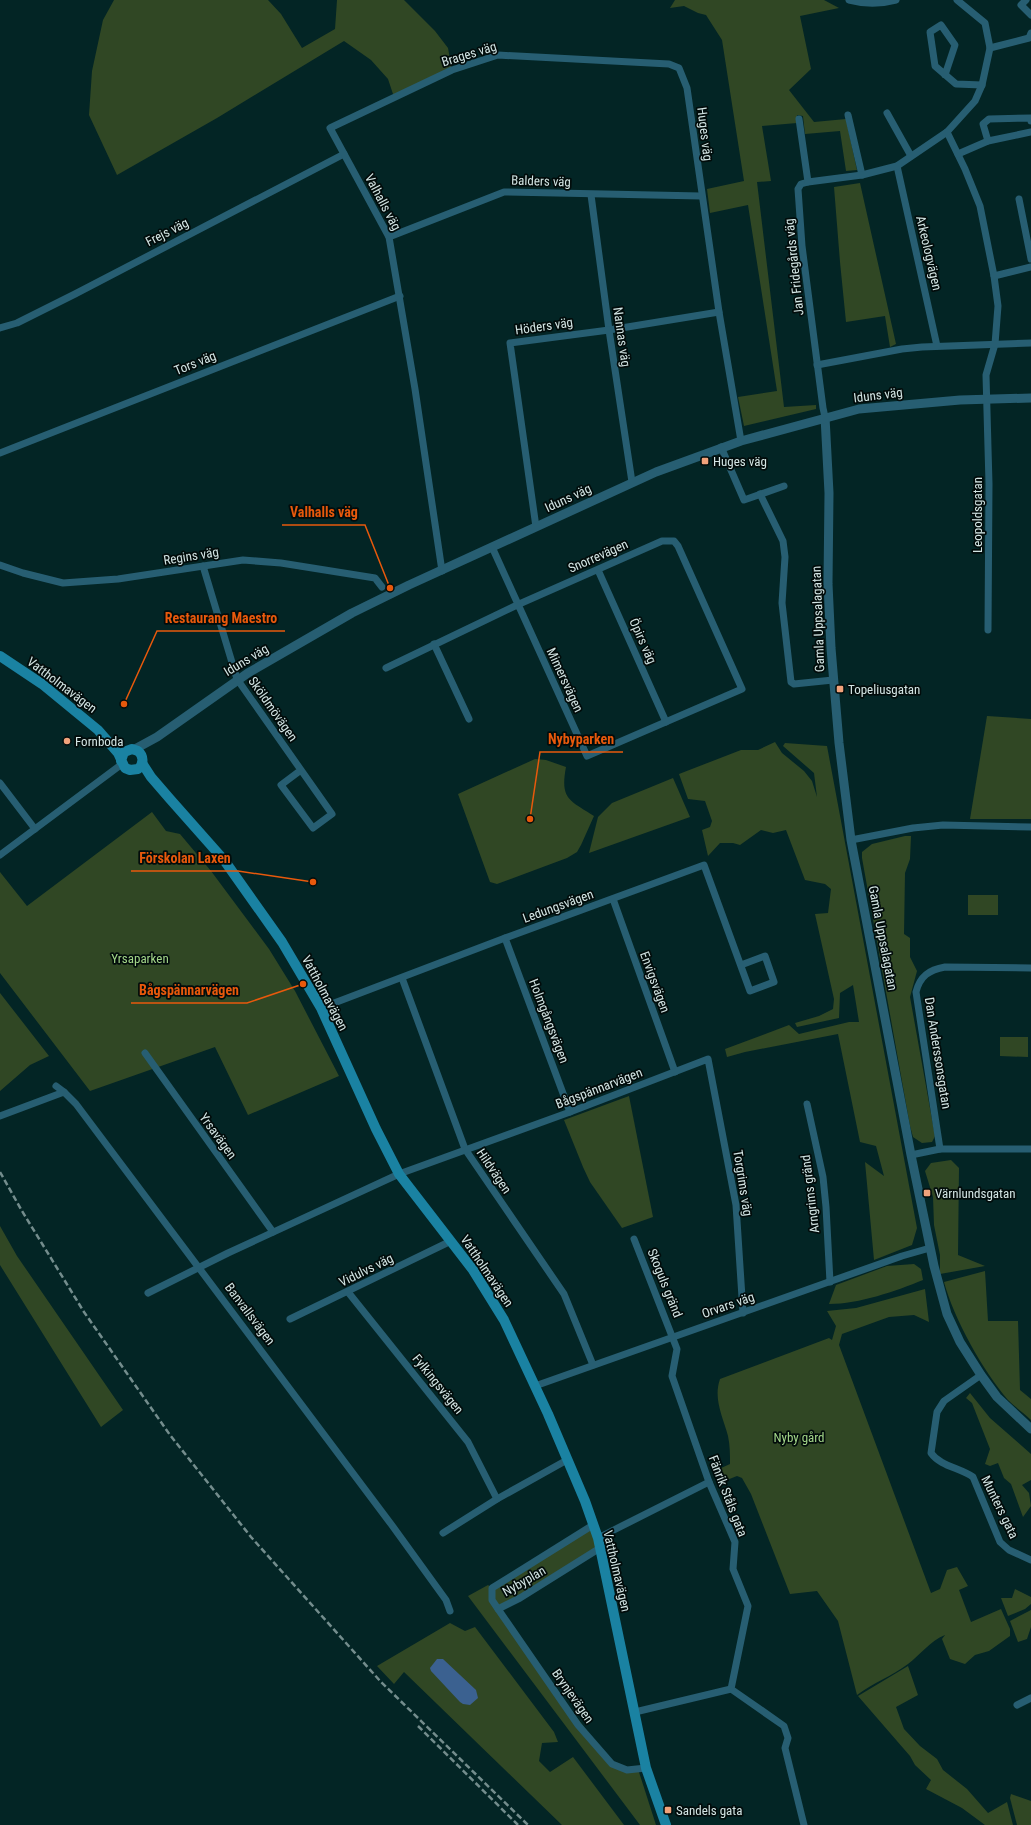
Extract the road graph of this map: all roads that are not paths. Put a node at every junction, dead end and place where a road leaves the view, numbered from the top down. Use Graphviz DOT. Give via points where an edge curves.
graph roads {
  1 [pos="849,0"];
  2 [pos="957,0"];
  3 [pos="1026,0"];
  4 [pos="892,1"];
  5 [pos="1031,15"];
  6 [pos="1031,33"];
  7 [pos="990,48"];
  8 [pos="679,68"];
  9 [pos="945,75"];
  10 [pos="982,85"];
  11 [pos="887,114"];
  12 [pos="848,115"];
  13 [pos="799,119"];
  14 [pos="1031,121"];
  15 [pos="947,132"];
  16 [pos="1031,132"];
  17 [pos="988,141"];
  18 [pos="344,154"];
  19 [pos="958,154"];
  20 [pos="911,156"];
  21 [pos="897,166"];
  22 [pos="862,175"];
  23 [pos="808,182"];
  24 [pos="591,195"];
  25 [pos="701,196"];
  26 [pos="1020,199"];
  27 [pos="389,237"];
  28 [pos="1030,246"];
  29 [pos="1031,259"];
  30 [pos="1031,267"];
  31 [pos="994,276"];
  32 [pos="400,296"];
  33 [pos="718,312"];
  34 [pos="0,328"];
  35 [pos="609,330"];
  36 [pos="1031,343"];
  37 [pos="995,344"];
  38 [pos="937,346"];
  39 [pos="817,365"];
  40 [pos="1031,398"];
  41 [pos="986,400"];
  42 [pos="825,417"];
  43 [pos="741,441"];
  44 [pos="721,447"];
  45 [pos="0,453"];
  46 [pos="632,482"];
  47 [pos="784,486"];
  48 [pos="760,494"];
  49 [pos="536,527"];
  50 [pos="492,547"];
  51 [pos="0,566"];
  52 [pos="203,566"];
  53 [pos="442,570"];
  54 [pos="598,570"];
  55 [pos="382,587"];
  56 [pos="517,605"];
  57 [pos="988,630"];
  58 [pos="434,644"];
  59 [pos="0,656"];
  60 [pos="386,668"];
  61 [pos="238,679"];
  62 [pos="834,680"];
  63 [pos="742,689"];
  64 [pos="469,719"];
  65 [pos="666,722"];
  66 [pos="106,737"];
  67 [pos="137,755"];
  68 [pos="122,762"];
  69 [pos="301,770"];
  70 [pos="133,771"];
  71 [pos="0,782"];
  72 [pos="162,790"];
  73 [pos="1031,827"];
  74 [pos="35,829"];
  75 [pos="852,840"];
  76 [pos="0,856"];
  77 [pos="612,899"];
  78 [pos="505,938"];
  79 [pos="741,965"];
  80 [pos="1031,968"];
  81 [pos="402,978"];
  82 [pos="321,1008"];
  83 [pos="145,1053"];
  84 [pos="708,1059"];
  85 [pos="675,1072"];
  86 [pos="56,1086"];
  87 [pos="64,1092"];
  88 [pos="807,1104"];
  89 [pos="570,1112"];
  90 [pos="0,1116"];
  91 [pos="465,1149"];
  92 [pos="940,1149"];
  93 [pos="1031,1149"];
  94 [pos="911,1155"];
  95 [pos="399,1174"];
  96 [pos="273,1232"];
  97 [pos="634,1239"];
  98 [pos="451,1241"];
  99 [pos="930,1248"];
  100 [pos="199,1267"];
  101 [pos="830,1282"];
  102 [pos="348,1292"];
  103 [pos="148,1293"];
  104 [pos="743,1313"];
  105 [pos="290,1319"];
  106 [pos="673,1337"];
  107 [pos="593,1365"];
  108 [pos="981,1375"];
  109 [pos="535,1386"];
  110 [pos="1031,1429"];
  111 [pos="567,1460"];
  112 [pos="709,1482"];
  113 [pos="497,1499"];
  114 [pos="593,1525"];
  115 [pos="443,1533"];
  116 [pos="599,1543"];
  117 [pos="1031,1560"];
  118 [pos="498,1609"];
  119 [pos="450,1611"];
  120 [pos="730,1689"];
  121 [pos="1031,1698"];
  122 [pos="1018,1705"];
  123 [pos="635,1712"];
  124 [pos="646,1768"];
  125 [pos="666,1825"];
  126 [pos="804,1825"];
  1 -- 4 [label="street" via="861,3"];
  2 -- 7 [label="street" via="985,23"];
  3 -- 5 [label="street" via="1021,5"];
  6 -- 7 [label="street" via="1029,38"];
  7 -- 10 [label="street"];
  8 -- 18 [label="street, Brages väg" via="669,64 498,55 452,70 330,128"];
  8 -- 25 [label="street, Huges väg" via="687,88"];
  9 -- 9 [label="street" via="935,66 930,32 941,25 955,45"];
  9 -- 10 [label="street" via="956,84"];
  10 -- 15 [label="street" via="975,101"];
  11 -- 20 [label="street"];
  12 -- 22 [label="street"];
  13 -- 23 [label="street"];
  14 -- 17 [label="street" via="1030,118 989,119 983,124"];
  15 -- 19 [label="street, Leopoldsgatan"];
  15 -- 20 [label="street"];
  16 -- 17 [label="street"];
  17 -- 19 [label="street"];
  18 -- 27 [label="street, Valhalls väg"];
  18 -- 34 [label="street, Frejs väg" via="75,294 17,323"];
  19 -- 31 [label="street, Leopoldsgatan" via="980,206"];
  20 -- 21 [label="street"];
  21 -- 22 [label="street"];
  21 -- 38 [label="street, Arkeologvägen"];
  22 -- 23 [label="street"];
  23 -- 39 [label="street, Jan Fridegårds väg" via="801,184 798,189 802,246"];
  24 -- 25 [label="street, Balders väg"];
  24 -- 27 [label="street, Balders väg" via="504,192"];
  24 -- 35 [label="street, Nannas väg"];
  25 -- 33 [label="street, Huges väg"];
  26 -- 28 [label="street"];
  27 -- 32 [label="street, Valhalls väg"];
  28 -- 29 [label="street"];
  30 -- 31 [label="street"];
  31 -- 37 [label="street, Leopoldsgatan" via="998,306"];
  32 -- 45 [label="street, Tors väg"];
  32 -- 53 [label="street, Valhalls väg"];
  33 -- 35 [label="street, Höders väg"];
  33 -- 43 [label="street, Huges väg"];
  35 -- 46 [label="street, Nannas väg"];
  35 -- 49 [label="street, Höders väg" via="510,343"];
  36 -- 37 [label="street"];
  37 -- 38 [label="street"];
  37 -- 41 [label="street, Leopoldsgatan" via="986,375"];
  38 -- 39 [label="street"];
  39 -- 42 [label="street, Jan Fridegårds väg"];
  40 -- 41 [label="street, Iduns väg"];
  41 -- 42 [label="street, Iduns väg" via="889,406"];
  41 -- 57 [label="street, Leopoldsgatan" via="989,484"];
  42 -- 43 [label="street, Iduns väg"];
  42 -- 62 [label="street, Gamla Uppsalagatan" via="829,493 828,584"];
  43 -- 44 [label="street, Iduns väg"];
  44 -- 46 [label="street, Iduns väg"];
  44 -- 48 [label="street" via="744,500"];
  46 -- 49 [label="street, Iduns väg"];
  47 -- 48 [label="street"];
  48 -- 62 [label="street" via="783,541 785,557 782,603 791,682 794,684"];
  49 -- 50 [label="street, Iduns väg"];
  50 -- 53 [label="street, Iduns väg"];
  50 -- 56 [label="street, Mimersvägen"];
  51 -- 52 [label="street, Regins väg" via="63,583 118,579"];
  52 -- 55 [label="street, Regins väg" via="243,560 281,563 375,578"];
  52 -- 61 [label="street, Sköldmövägen"];
  53 -- 61 [label="street, Iduns väg" via="352,614"];
  54 -- 56 [label="street, Snorrevägen"];
  54 -- 63 [label="street, Snorrevägen" via="662,541 674,541"];
  54 -- 65 [label="street, Öpirs väg"];
  56 -- 58 [label="street, Snorrevägen"];
  56 -- 65 [label="street, Mimersvägen" via="587,756"];
  58 -- 60 [label="street, Snorrevägen"];
  58 -- 64 [label="street"];
  59 -- 66 [label="main road, Vattholmavägen" via="42,684"];
  61 -- 67 [label="street, Iduns väg" via="157,737"];
  61 -- 69 [label="street, Sköldmövägen"];
  62 -- 75 [label="street, Gamla Uppsalagatan" via="839,743"];
  63 -- 65 [label="street, Mimersvägen"];
  66 -- 67 [label="main road, Vattholmavägen"];
  66 -- 68 [label="main road, Vattholmavägen"];
  67 -- 68 [label="main road" via="124,752"];
  67 -- 70 [label="main road" via="140,768"];
  67 -- 72 [label="main road, Vattholmavägen"];
  68 -- 70 [label="main road, Vattholmavägen" via="125,768"];
  68 -- 74 [label="street"];
  69 -- 69 [label="street, Sköldmövägen" via="281,785 313,828 332,814"];
  70 -- 72 [label="main road, Vattholmavägen"];
  71 -- 74 [label="street"];
  72 -- 82 [label="main road, Vattholmavägen" via="224,860 282,942"];
  73 -- 75 [label="street" via="943,825"];
  74 -- 76 [label="street"];
  75 -- 94 [label="street, Gamla Uppsalagatan"];
  77 -- 78 [label="street, Ledungsvägen"];
  77 -- 79 [label="street, Ledungsvägen" via="704,865"];
  77 -- 85 [label="street, Envigsvägen"];
  78 -- 81 [label="street, Ledungsvägen"];
  78 -- 89 [label="street, Holmgångsvägen"];
  79 -- 79 [label="street, Ledungsvägen" via="750,991 774,982 765,956"];
  80 -- 92 [label="street, Dan Anderssonsgatan" via="945,967 925,974 918,983 916,992"];
  81 -- 82 [label="street, Ledungsvägen"];
  81 -- 91 [label="street, Hildvägen"];
  82 -- 95 [label="main road, Vattholmavägen"];
  83 -- 96 [label="street, Yrsavägen"];
  84 -- 85 [label="street, Bågspännarvägen"];
  84 -- 104 [label="street, Torgrims väg" via="736,1205"];
  85 -- 89 [label="street, Bågspännarvägen"];
  86 -- 87 [label="street, Banvallsvägen"];
  87 -- 90 [label="street"];
  87 -- 100 [label="street, Banvallsvägen" via="76,1104"];
  88 -- 101 [label="street, Arngrims gränd" via="823,1177"];
  89 -- 91 [label="street, Bågspännarvägen"];
  91 -- 95 [label="street, Bågspännarvägen"];
  91 -- 107 [label="street, Hildvägen" via="564,1294"];
  92 -- 93 [label="street"];
  92 -- 94 [label="street"];
  94 -- 99 [label="street, Gamla Uppsalagatan"];
  95 -- 96 [label="street, Bågspännarvägen"];
  95 -- 98 [label="main road, Vattholmavägen"];
  96 -- 100 [label="street, Bågspännarvägen"];
  97 -- 106 [label="street, Skoguls gränd"];
  98 -- 102 [label="street, Vidulvs väg"];
  98 -- 109 [label="main road, Vattholmavägen" via="473,1270 504,1320"];
  99 -- 101 [label="street, Orvars väg"];
  99 -- 108 [label="street, Gamla Uppsalagatan" via="947,1314 960,1342"];
  100 -- 103 [label="street, Bågspännarvägen"];
  100 -- 119 [label="street, Banvallsvägen" via="391,1524 446,1600"];
  101 -- 104 [label="street, Orvars väg"];
  102 -- 105 [label="street, Vidulvs väg"];
  102 -- 113 [label="street, Fylkingsvägen" via="468,1442"];
  104 -- 106 [label="street, Orvars väg"];
  106 -- 107 [label="street, Orvars väg"];
  106 -- 112 [label="street, Fänrik Ståls gata" via="677,1349 672,1376"];
  107 -- 109 [label="street, Orvars väg"];
  108 -- 110 [label="street, Gamla Uppsalagatan" via="997,1397"];
  108 -- 117 [label="street, Munters gata" via="944,1401 937,1412 931,1453 936,1460 973,1477 1000,1542 1008,1550"];
  109 -- 111 [label="main road, Vattholmavägen"];
  111 -- 113 [label="street"];
  111 -- 114 [label="main road, Vattholmavägen"];
  112 -- 116 [label="street, Nybyplan"];
  112 -- 120 [label="street, Fänrik Ståls gata" via="734,1542 733,1568 748,1606"];
  113 -- 115 [label="street"];
  114 -- 116 [label="main road, Vattholmavägen"];
  114 -- 118 [label="street, Nybyplan" via="492,1588 492,1600"];
  116 -- 118 [label="street, Nybyplan" via="520,1598"];
  116 -- 123 [label="main road, Vattholmavägen"];
  118 -- 124 [label="street, Brynjevägen" via="578,1725 612,1764 627,1770"];
  120 -- 123 [label="street"];
  120 -- 126 [label="street" via="784,1726 788,1738 785,1748"];
  121 -- 122 [label="street"];
  123 -- 124 [label="main road, Vattholmavägen"];
  124 -- 125 [label="main road, Vattholmavägen"];
}
